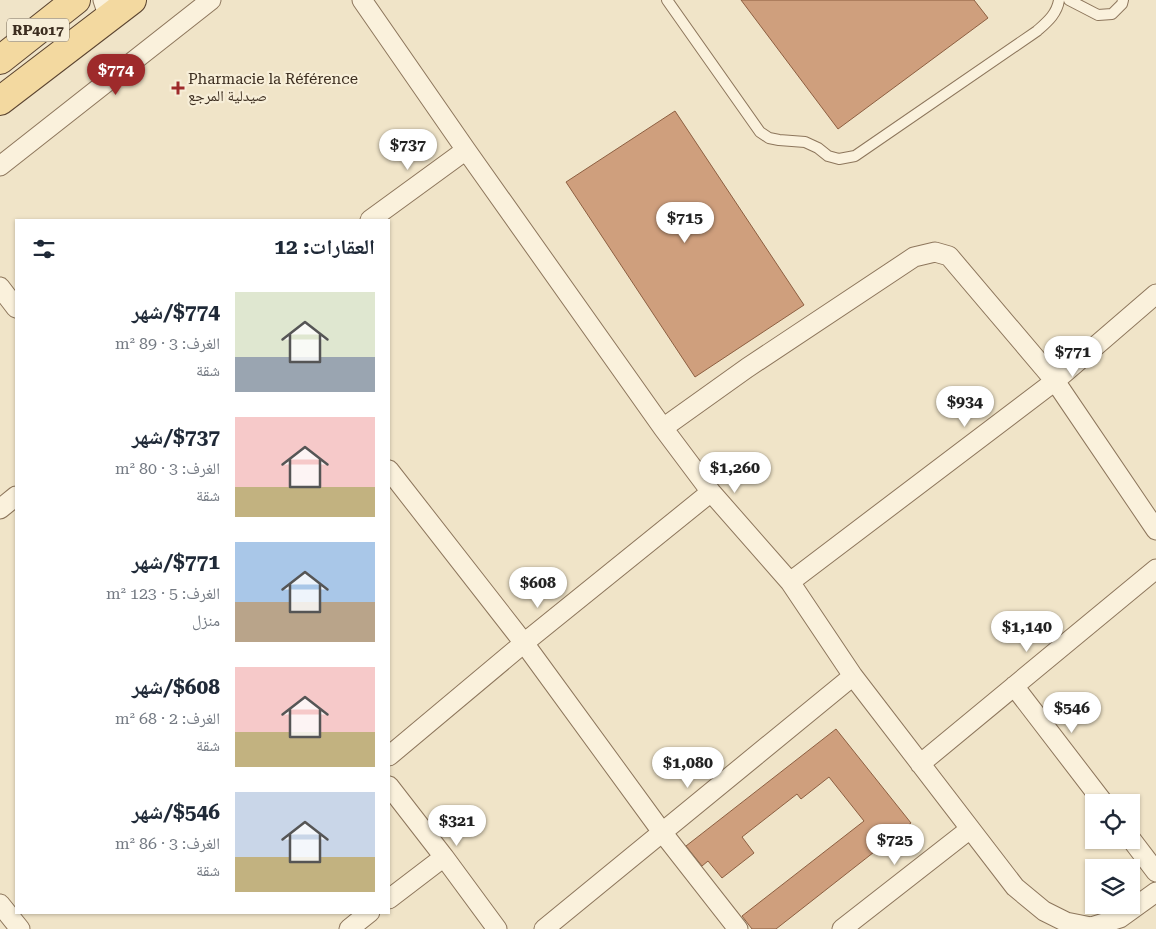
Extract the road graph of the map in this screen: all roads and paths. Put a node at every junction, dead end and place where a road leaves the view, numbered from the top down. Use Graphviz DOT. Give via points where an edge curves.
graph roads {
  1 [pos="76,0"];
  2 [pos="132,0"];
  3 [pos="211,0"];
  4 [pos="362,0"];
  5 [pos="668,0"];
  6 [pos="1059,0"];
  7 [pos="1069,0"];
  8 [pos="1123,0"];
  9 [pos="106,9"];
  10 [pos="0,60"];
  11 [pos="0,101"];
  12 [pos="466,150"];
  13 [pos="0,166"];
  14 [pos="371,219"];
  15 [pos="0,287"];
  16 [pos="1156,294"];
  17 [pos="15,307"];
  18 [pos="1055,381"];
  19 [pos="663,428"];
  20 [pos="390,471"];
  21 [pos="711,492"];
  22 [pos="15,497"];
  23 [pos="0,509"];
  24 [pos="1156,530"];
  25 [pos="1156,569"];
  26 [pos="790,582"];
  27 [pos="524,643"];
  28 [pos="853,676"];
  29 [pos="1014,686"];
  30 [pos="390,755"];
  31 [pos="920,764"];
  32 [pos="390,787"];
  33 [pos="1097,794"];
  34 [pos="970,829"];
  35 [pos="662,832"];
  36 [pos="1139,849"];
  37 [pos="444,857"];
  38 [pos="1156,872"];
  39 [pos="1156,892"];
  40 [pos="390,897"];
  41 [pos="0,904"];
  42 [pos="368,914"];
  43 [pos="20,929"];
  44 [pos="349,929"];
  45 [pos="497,929"];
  46 [pos="544,929"];
  47 [pos="738,929"];
  48 [pos="842,929"];
  1 -- 10 [label="main road, RP4017"];
  2 -- 9 [label="main road, RP4017"];
  3 -- 13 [label="street"];
  4 -- 12 [label="street"];
  5 -- 6 [label="lane" via="760,132 768,138 805,142 839,159 855,156 1037,31 1052,17"];
  7 -- 8 [label="lane" via="1098,15 1112,14"];
  9 -- 11 [label="main road, RP4017"];
  12 -- 14 [label="street"];
  12 -- 19 [label="street"];
  15 -- 17 [label="street"];
  16 -- 18 [label="street"];
  18 -- 19 [label="street" via="949,256 934,252 914,257 746,368"];
  18 -- 24 [label="street"];
  18 -- 26 [label="street"];
  19 -- 21 [label="street"];
  20 -- 27 [label="street"];
  21 -- 26 [label="street"];
  21 -- 27 [label="street"];
  22 -- 23 [label="street"];
  25 -- 29 [label="street"];
  26 -- 28 [label="street"];
  27 -- 30 [label="street"];
  27 -- 35 [label="street"];
  28 -- 31 [label="street"];
  28 -- 35 [label="street"];
  29 -- 31 [label="street"];
  29 -- 33 [label="street"];
  31 -- 34 [label="street"];
  32 -- 37 [label="street"];
  34 -- 39 [label="street" via="1015,887 1044,910 1066,922 1091,927 1120,918"];
  34 -- 48 [label="street"];
  35 -- 46 [label="street"];
  35 -- 47 [label="street"];
  36 -- 38 [label="street"];
  37 -- 40 [label="street"];
  37 -- 45 [label="street"];
  41 -- 43 [label="street"];
  42 -- 44 [label="street"];
}
